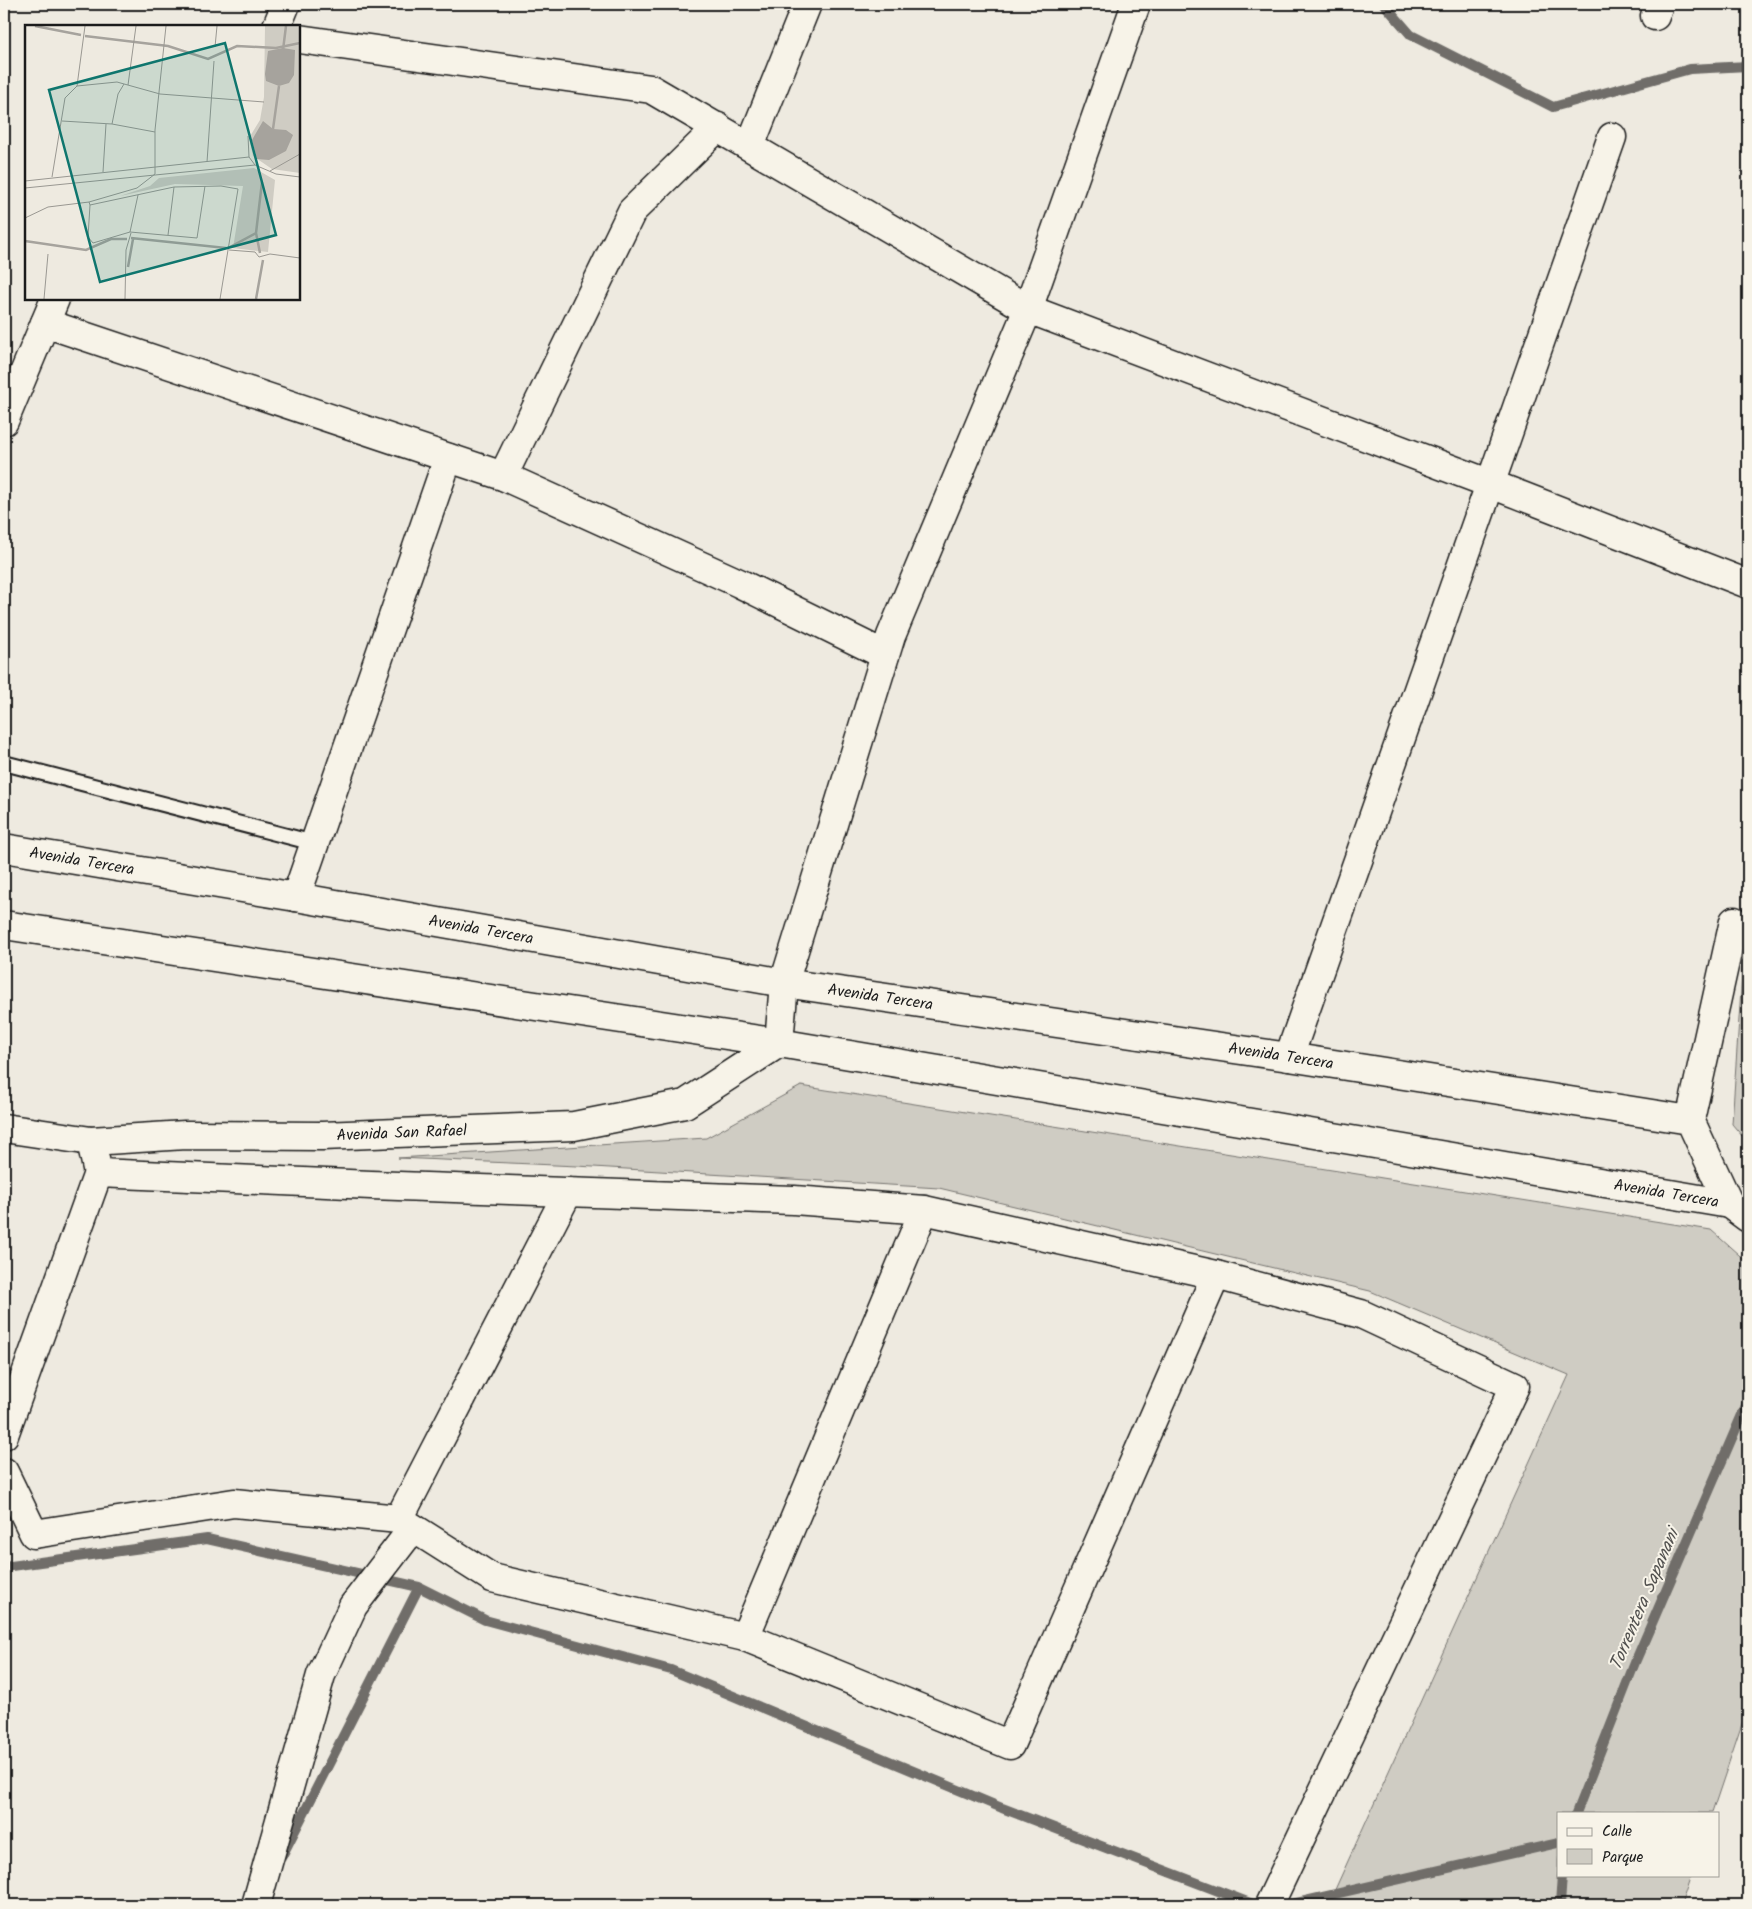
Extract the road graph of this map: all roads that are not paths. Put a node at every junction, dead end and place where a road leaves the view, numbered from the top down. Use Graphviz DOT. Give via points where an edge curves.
graph roads {
  1 [pos="286,4"];
  2 [pos="808,4"];
  3 [pos="1136,4"];
  4 [pos="277,25"];
  5 [pos="300,39"];
  6 [pos="718,127"];
  7 [pos="1612,138"];
  8 [pos="750,146"];
  9 [pos="55,300"];
  10 [pos="1028,310"];
  11 [pos="45,324"];
  12 [pos="4,421"];
  13 [pos="448,458"];
  14 [pos="503,476"];
  15 [pos="1491,484"];
  16 [pos="1748,584"];
  17 [pos="885,655"];
  18 [pos="4,763"];
  19 [pos="314,843"];
  20 [pos="4,848"];
  21 [pos="296,896"];
  22 [pos="1734,922"];
  23 [pos="4,925"];
  24 [pos="784,983"];
  25 [pos="779,1043"];
  26 [pos="1289,1057"];
  27 [pos="1690,1120"];
  28 [pos="4,1128"];
  29 [pos="91,1141"];
  30 [pos="98,1172"];
  31 [pos="568,1192"];
  32 [pos="924,1210"];
  33 [pos="1739,1211"];
  34 [pos="1216,1275"];
  35 [pos="4,1435"];
  36 [pos="4,1472"];
  37 [pos="406,1523"];
  38 [pos="745,1637"];
  39 [pos="256,1905"];
  40 [pos="1269,1905"];
  1 -- 4 [label="street"];
  2 -- 8 [label="street"];
  3 -- 10 [label="street"];
  5 -- 6 [label="street" via="651,89"];
  6 -- 8 [label="street"];
  6 -- 14 [label="street" via="632,211"];
  7 -- 15 [label="street"];
  8 -- 10 [label="street"];
  9 -- 11 [label="street"];
  10 -- 15 [label="street"];
  10 -- 17 [label="street"];
  11 -- 12 [label="street"];
  11 -- 13 [label="street"];
  13 -- 14 [label="street"];
  13 -- 19 [label="street"];
  14 -- 17 [label="street" via="739,583"];
  15 -- 16 [label="street"];
  15 -- 26 [label="street"];
  17 -- 24 [label="street"];
  18 -- 19 [label="lane"];
  19 -- 21 [label="street"];
  20 -- 21 [label="street, Avenida Tercera"];
  21 -- 24 [label="street, Avenida Tercera"];
  22 -- 27 [label="street"];
  23 -- 25 [label="street, Avenida Tercera"];
  24 -- 25 [label="street"];
  24 -- 26 [label="street, Avenida Tercera"];
  25 -- 29 [label="street, Avenida San Rafael" via="685,1104 574,1126 322,1136 185,1135"];
  25 -- 33 [label="street, Avenida Tercera"];
  26 -- 27 [label="street, Avenida Tercera"];
  27 -- 33 [label="street, Avenida Tercera"];
  28 -- 29 [label="street, Avenida San Rafael"];
  29 -- 30 [label="street"];
  30 -- 31 [label="street"];
  30 -- 35 [label="street"];
  31 -- 32 [label="street" via="794,1200"];
  31 -- 37 [label="street"];
  32 -- 34 [label="street"];
  32 -- 38 [label="street"];
  34 -- 38 [label="street" via="1010,1745"];
  34 -- 40 [label="street" via="1361,1314 1515,1386"];
  36 -- 37 [label="street" via="34,1534 234,1503"];
  37 -- 38 [label="street" via="492,1578"];
  37 -- 39 [label="street" via="384,1565 353,1606 321,1675"];
}
